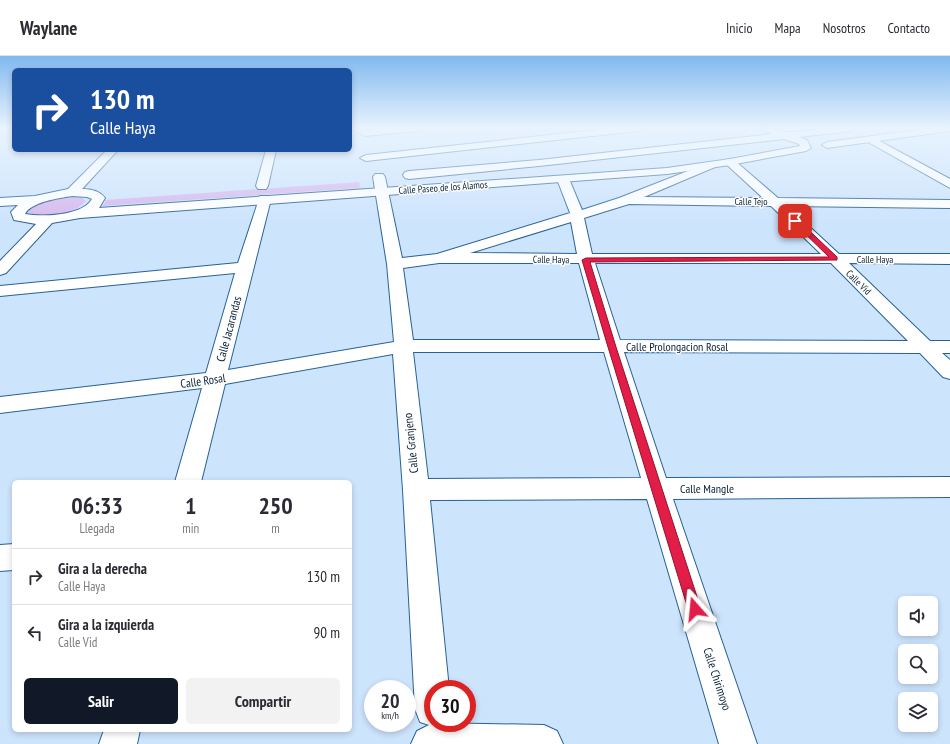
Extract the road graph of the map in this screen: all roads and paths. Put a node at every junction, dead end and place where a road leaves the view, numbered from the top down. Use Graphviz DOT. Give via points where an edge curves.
graph roads {
  1 [pos="104,160"];
  2 [pos="268,160"];
  3 [pos="373,160"];
  4 [pos="460,160"];
  5 [pos="563,160"];
  6 [pos="740,160"];
  7 [pos="908,160"];
  8 [pos="730,162"];
  9 [pos="711,165"];
  10 [pos="378,175"];
  11 [pos="563,179"];
  12 [pos="277,184"];
  13 [pos="950,184"];
  14 [pos="260,190"];
  15 [pos="72,192"];
  16 [pos="114,196"];
  17 [pos="99,198"];
  18 [pos="37,200"];
  19 [pos="624,201"];
  20 [pos="0,202"];
  21 [pos="775,202"];
  22 [pos="950,204"];
  23 [pos="78,214"];
  24 [pos="577,215"];
  25 [pos="47,220"];
  26 [pos="439,258"];
  27 [pos="835,258"];
  28 [pos="950,259"];
  29 [pos="586,260"];
  30 [pos="395,264"];
  31 [pos="245,267"];
  32 [pos="0,270"];
  33 [pos="0,291"];
  34 [pos="404,346"];
  35 [pos="612,347"];
  36 [pos="925,347"];
  37 [pos="950,348"];
  38 [pos="950,372"];
  39 [pos="216,380"];
  40 [pos="0,405"];
  41 [pos="189,480"];
  42 [pos="950,487"];
  43 [pos="416,490"];
  44 [pos="657,490"];
  45 [pos="12,556"];
  46 [pos="0,558"];
  47 [pos="121,732"];
  48 [pos="434,733"];
  49 [pos="118,744"];
  50 [pos="544,744"];
  51 [pos="738,744"];
  1 -- 15 [label="street"];
  2 -- 14 [label="street, Calle Jacarandas"];
  3 -- 10 [label="street, Calle Granjeno"];
  4 -- 10 [label="street"];
  5 -- 10 [label="street, Calle Paseo de los Álamos"];
  6 -- 8 [label="street, Calle Paseo de los Álamos"];
  7 -- 13 [label="street"];
  8 -- 9 [label="street, Calle Paseo de los Álamos"];
  8 -- 21 [label="street, Calle Vid"];
  9 -- 11 [label="street, Calle Paseo de los Álamos"];
  9 -- 19 [label="street, Calle Tejo"];
  10 -- 11 [label="street, Calle Paseo de los Álamos"];
  10 -- 14 [label="street, Calle Paseo de los Álamos"];
  10 -- 30 [label="street, Calle Granjeno"];
  11 -- 24 [label="street, Calle Chirimoyo"];
  12 -- 14 [label="street, Calle Paseo de los Álamos"];
  14 -- 23 [label="street, Calle Paseo de los Álamos"];
  14 -- 31 [label="street, Calle Jacarandas"];
  15 -- 17 [label="street" via="90,193"];
  15 -- 18 [label="street"];
  16 -- 17 [label="street"];
  17 -- 23 [label="street" via="95,206"];
  18 -- 20 [label="street"];
  18 -- 25 [label="street" via="24,206 13,218"];
  19 -- 21 [label="street, Calle Tejo"];
  19 -- 24 [label="street, Calle Tejo"];
  21 -- 22 [label="street, Calle Tejo"];
  21 -- 27 [label="street, Calle Vid"];
  23 -- 25 [label="street"];
  24 -- 26 [label="street, Calle Tejo"];
  24 -- 29 [label="street, Calle Chirimoyo"];
  25 -- 32 [label="street"];
  26 -- 29 [label="street, Calle Haya"];
  26 -- 30 [label="street, Calle Tejo"];
  27 -- 28 [label="street, Calle Haya"];
  27 -- 29 [label="street, Calle Haya"];
  27 -- 36 [label="street, Calle Vid"];
  29 -- 35 [label="street, Calle Chirimoyo"];
  30 -- 34 [label="street, Calle Granjeno"];
  31 -- 33 [label="street"];
  31 -- 39 [label="street, Calle Jacarandas"];
  34 -- 35 [label="street, Calle Prolongacion Rosal"];
  34 -- 39 [label="street, Calle Rosal"];
  34 -- 43 [label="street, Calle Granjeno"];
  35 -- 36 [label="street, Calle Prolongacion Rosal"];
  35 -- 44 [label="street, Calle Chirimoyo"];
  36 -- 37 [label="street, Calle Prolongacion Rosal"];
  36 -- 38 [label="street, Calle Vid"];
  39 -- 40 [label="street, Calle Rosal"];
  39 -- 41 [label="street, Calle Jacarandas"];
  42 -- 44 [label="street, Calle Mangle"];
  43 -- 44 [label="street, Calle Mangle"];
  43 -- 48 [label="street, Calle Granjeno"];
  44 -- 51 [label="street, Calle Chirimoyo"];
  45 -- 46 [label="street"];
  47 -- 49 [label="street"];
  48 -- 50 [label="street"];
}
